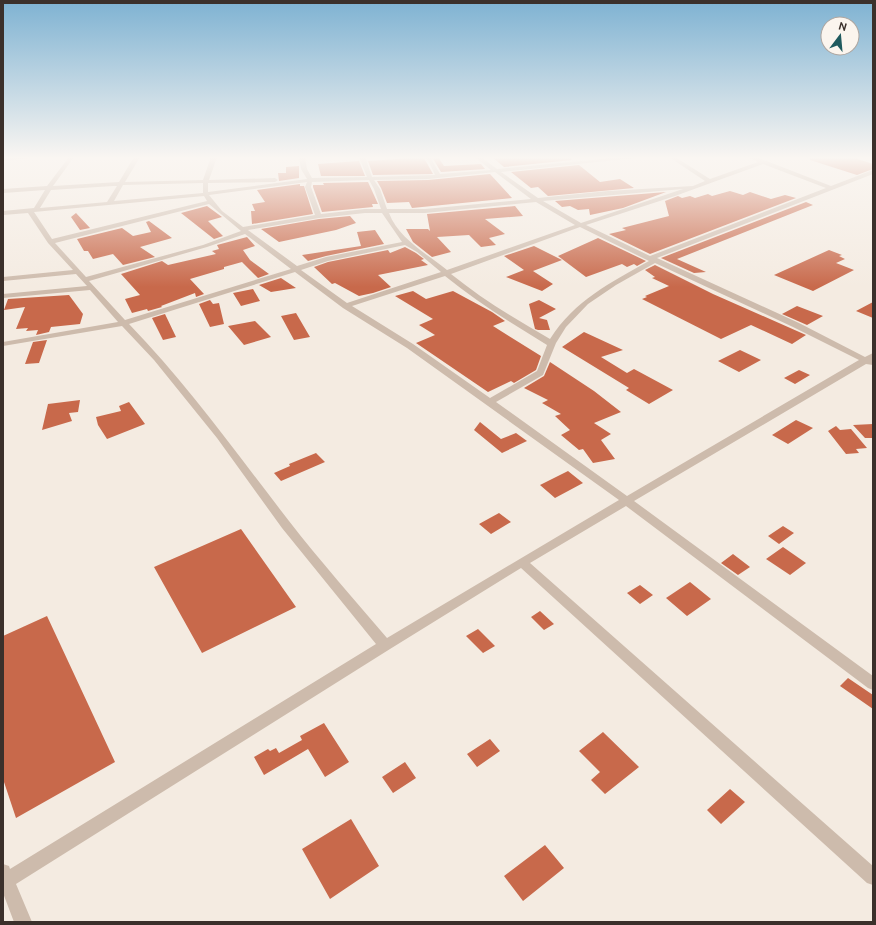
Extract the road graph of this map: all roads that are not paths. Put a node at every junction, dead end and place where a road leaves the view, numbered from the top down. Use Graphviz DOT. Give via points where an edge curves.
graph roads {
  1 [pos="40,200"];
  2 [pos="112,200"];
  3 [pos="146,200"];
  4 [pos="313,200"];
  5 [pos="380,200"];
  6 [pos="536,200"];
  7 [pos="538,200"];
  8 [pos="657,200"];
  9 [pos="800,200"];
  10 [pos="210,202"];
  11 [pos="110,204"];
  12 [pos="33,210"];
  13 [pos="384,212"];
  14 [pos="3,213"];
  15 [pos="319,216"];
  16 [pos="581,225"];
  17 [pos="244,230"];
  18 [pos="50,242"];
  19 [pos="406,243"];
  20 [pos="653,259"];
  21 [pos="296,269"];
  22 [pos="78,272"];
  23 [pos="444,273"];
  24 [pos="3,279"];
  25 [pos="84,280"];
  26 [pos="91,288"];
  27 [pos="3,296"];
  28 [pos="346,306"];
  29 [pos="124,323"];
  30 [pos="3,344"];
  31 [pos="552,344"];
  32 [pos="871,360"];
  33 [pos="490,402"];
  34 [pos="627,500"];
  35 [pos="522,562"];
  36 [pos="386,645"];
  37 [pos="873,684"];
  38 [pos="873,877"];
  39 [pos="4,879"];
  40 [pos="23,922"];
  1 -- 12 [label="street"];
  2 -- 11 [label="street"];
  3 -- 11 [label="street"];
  4 -- 15 [label="street"];
  5 -- 13 [label="street"];
  6 -- 13 [label="street" via="425,211"];
  7 -- 16 [label="street"];
  8 -- 16 [label="street"];
  9 -- 20 [label="street"];
  10 -- 17 [label="street"];
  10 -- 18 [label="street"];
  11 -- 12 [label="street"];
  12 -- 14 [label="street"];
  12 -- 18 [label="street"];
  13 -- 15 [label="street" via="365,211"];
  13 -- 19 [label="street"];
  15 -- 17 [label="street"];
  16 -- 20 [label="street"];
  16 -- 23 [label="street"];
  17 -- 21 [label="street"];
  17 -- 25 [label="street" via="205,246"];
  18 -- 22 [label="street"];
  19 -- 21 [label="street" via="326,259"];
  19 -- 23 [label="street"];
  20 -- 31 [label="street" via="597,293 568,318"];
  20 -- 32 [label="street"];
  21 -- 28 [label="street"];
  21 -- 29 [label="street"];
  22 -- 24 [label="street"];
  22 -- 25 [label="street"];
  23 -- 28 [label="street"];
  23 -- 31 [label="street" via="506,317"];
  25 -- 26 [label="street"];
  26 -- 27 [label="street"];
  26 -- 29 [label="street"];
  28 -- 33 [label="street" via="410,346"];
  29 -- 30 [label="street"];
  29 -- 36 [label="street" via="157,358 220,436 286,525"];
  31 -- 33 [label="street" via="540,373"];
  32 -- 34 [label="street"];
  33 -- 34 [label="street"];
  34 -- 35 [label="street"];
  34 -- 37 [label="street"];
  35 -- 36 [label="street"];
  35 -- 38 [label="street"];
  36 -- 39 [label="street"];
  39 -- 40 [label="street"];
}
